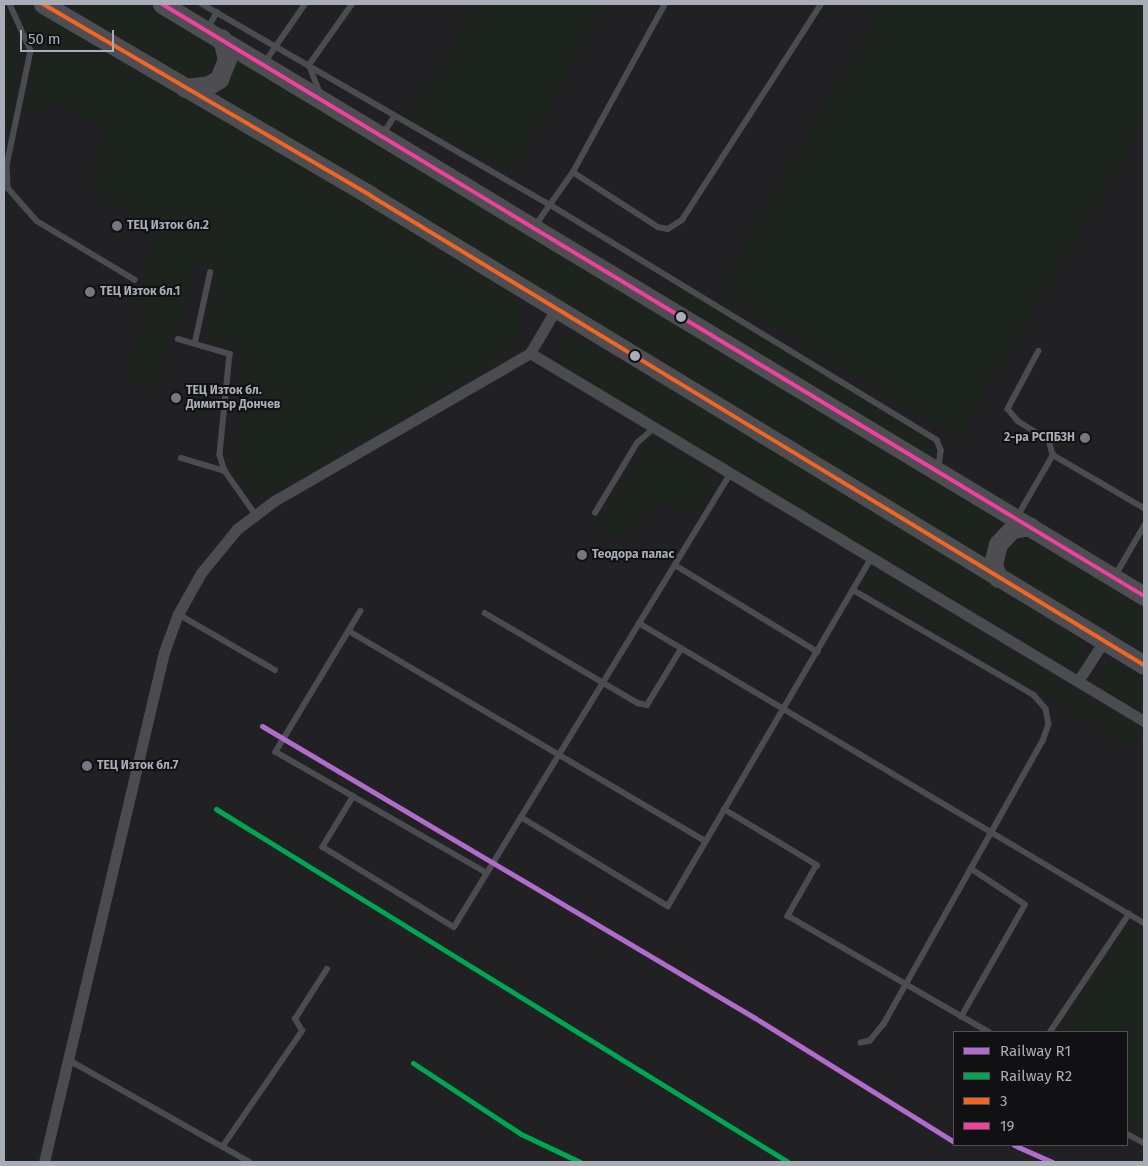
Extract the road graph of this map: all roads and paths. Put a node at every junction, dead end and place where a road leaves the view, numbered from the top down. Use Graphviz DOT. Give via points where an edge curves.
graph roads {
  1 [pos="10,4"];
  2 [pos="43,4"];
  3 [pos="162,4"];
  4 [pos="202,4"];
  5 [pos="305,4"];
  6 [pos="352,4"];
  7 [pos="665,4"];
  8 [pos="821,4"];
  9 [pos="217,12"];
  10 [pos="214,35"];
  11 [pos="274,45"];
  12 [pos="263,64"];
  13 [pos="309,66"];
  14 [pos="185,88"];
  15 [pos="322,98"];
  16 [pos="394,116"];
  17 [pos="382,135"];
  18 [pos="573,172"];
  19 [pos="549,204"];
  20 [pos="534,227"];
  21 [pos="210,273"];
  22 [pos="135,280"];
  23 [pos="556,309"];
  24 [pos="178,339"];
  25 [pos="195,342"];
  26 [pos="1039,351"];
  27 [pos="530,354"];
  28 [pos="653,429"];
  29 [pos="1053,455"];
  30 [pos="181,458"];
  31 [pos="225,471"];
  32 [pos="937,473"];
  33 [pos="729,476"];
  34 [pos="1144,508"];
  35 [pos="595,513"];
  36 [pos="256,515"];
  37 [pos="1023,522"];
  38 [pos="1144,526"];
  39 [pos="871,558"];
  40 [pos="675,565"];
  41 [pos="998,578"];
  42 [pos="1114,578"];
  43 [pos="853,590"];
  44 [pos="1144,596"];
  45 [pos="361,611"];
  46 [pos="486,613"];
  47 [pos="178,614"];
  48 [pos="639,623"];
  49 [pos="349,631"];
  50 [pos="1104,642"];
  51 [pos="681,649"];
  52 [pos="818,652"];
  53 [pos="1144,665"];
  54 [pos="275,670"];
  55 [pos="1078,681"];
  56 [pos="604,682"];
  57 [pos="784,710"];
  58 [pos="1144,721"];
  59 [pos="559,755"];
  60 [pos="354,796"];
  61 [pos="724,809"];
  62 [pos="521,817"];
  63 [pos="993,831"];
  64 [pos="705,841"];
  65 [pos="971,869"];
  66 [pos="486,872"];
  67 [pos="1129,914"];
  68 [pos="1144,923"];
  69 [pos="327,969"];
  70 [pos="904,984"];
  71 [pos="961,1017"];
  72 [pos="987,1031"];
  73 [pos="1051,1031"];
  74 [pos="861,1043"];
  75 [pos="67,1059"];
  76 [pos="1128,1135"];
  77 [pos="1144,1143"];
  78 [pos="223,1146"];
  79 [pos="44,1162"];
  80 [pos="250,1162"];
  1 -- 22 [label="lane" via="31,51 6,166 8,188 37,221"];
  2 -- 14 [label="highway"];
  3 -- 10 [label="highway"];
  4 -- 9 [label="lane"];
  5 -- 11 [label="lane"];
  6 -- 13 [label="lane"];
  7 -- 18 [label="lane"];
  8 -- 18 [label="lane" via="682,220 668,229 658,227"];
  9 -- 10 [label="lane"];
  9 -- 11 [label="lane"];
  10 -- 12 [label="highway"];
  10 -- 14 [label="highway" via="227,59 219,79 209,85"];
  11 -- 12 [label="lane"];
  11 -- 13 [label="lane"];
  12 -- 15 [label="highway"];
  13 -- 15 [label="lane"];
  13 -- 16 [label="lane"];
  14 -- 23 [label="highway"];
  15 -- 17 [label="highway"];
  16 -- 17 [label="lane"];
  16 -- 19 [label="lane"];
  17 -- 20 [label="highway"];
  18 -- 19 [label="lane"];
  19 -- 20 [label="lane"];
  19 -- 32 [label="lane" via="937,440 942,462"];
  20 -- 32 [label="highway"];
  21 -- 25 [label="lane"];
  23 -- 27 [label="street"];
  23 -- 41 [label="highway"];
  24 -- 25 [label="lane"];
  25 -- 31 [label="lane" via="222,349 230,354 232,360 220,455"];
  26 -- 29 [label="lane" via="1008,409 1018,421 1049,440"];
  27 -- 28 [label="street"];
  27 -- 36 [label="street" via="310,479"];
  28 -- 33 [label="street"];
  28 -- 35 [label="lane" via="636,443"];
  29 -- 34 [label="lane"];
  29 -- 37 [label="lane"];
  30 -- 31 [label="lane"];
  31 -- 36 [label="lane"];
  32 -- 37 [label="highway"];
  33 -- 39 [label="street"];
  33 -- 40 [label="lane"];
  36 -- 47 [label="street" via="218,550"];
  37 -- 41 [label="highway" via="998,544 993,564"];
  37 -- 42 [label="highway"];
  38 -- 42 [label="lane"];
  39 -- 43 [label="lane"];
  39 -- 55 [label="street"];
  40 -- 48 [label="lane"];
  40 -- 52 [label="lane"];
  41 -- 50 [label="highway"];
  42 -- 44 [label="highway"];
  43 -- 52 [label="lane"];
  43 -- 63 [label="lane" via="1034,695 1046,708 1049,724 1043,741"];
  45 -- 49 [label="lane"];
  46 -- 56 [label="lane"];
  47 -- 54 [label="lane"];
  47 -- 75 [label="street" via="155,687"];
  48 -- 51 [label="lane"];
  48 -- 56 [label="lane"];
  49 -- 59 [label="lane"];
  49 -- 60 [label="lane" via="276,752"];
  50 -- 53 [label="highway"];
  50 -- 55 [label="street"];
  51 -- 56 [label="lane" via="647,705"];
  51 -- 57 [label="lane"];
  52 -- 57 [label="lane"];
  55 -- 58 [label="street"];
  56 -- 59 [label="lane"];
  57 -- 61 [label="lane"];
  57 -- 63 [label="lane"];
  59 -- 62 [label="lane"];
  59 -- 64 [label="lane"];
  60 -- 66 [label="lane"];
  60 -- 66 [label="lane" via="323,847 454,926"];
  61 -- 64 [label="lane"];
  61 -- 70 [label="lane" via="817,865 788,916"];
  62 -- 64 [label="lane" via="668,906"];
  62 -- 66 [label="lane"];
  63 -- 65 [label="lane"];
  63 -- 67 [label="lane"];
  65 -- 70 [label="lane"];
  65 -- 71 [label="lane" via="1025,905"];
  67 -- 68 [label="lane"];
  67 -- 73 [label="lane"];
  69 -- 78 [label="lane" via="295,1019 302,1031"];
  70 -- 71 [label="lane"];
  70 -- 74 [label="lane" via="880,1028 870,1041"];
  71 -- 72 [label="lane"];
  75 -- 78 [label="lane"];
  75 -- 79 [label="street"];
  76 -- 77 [label="lane"];
  78 -- 80 [label="lane"];
}
